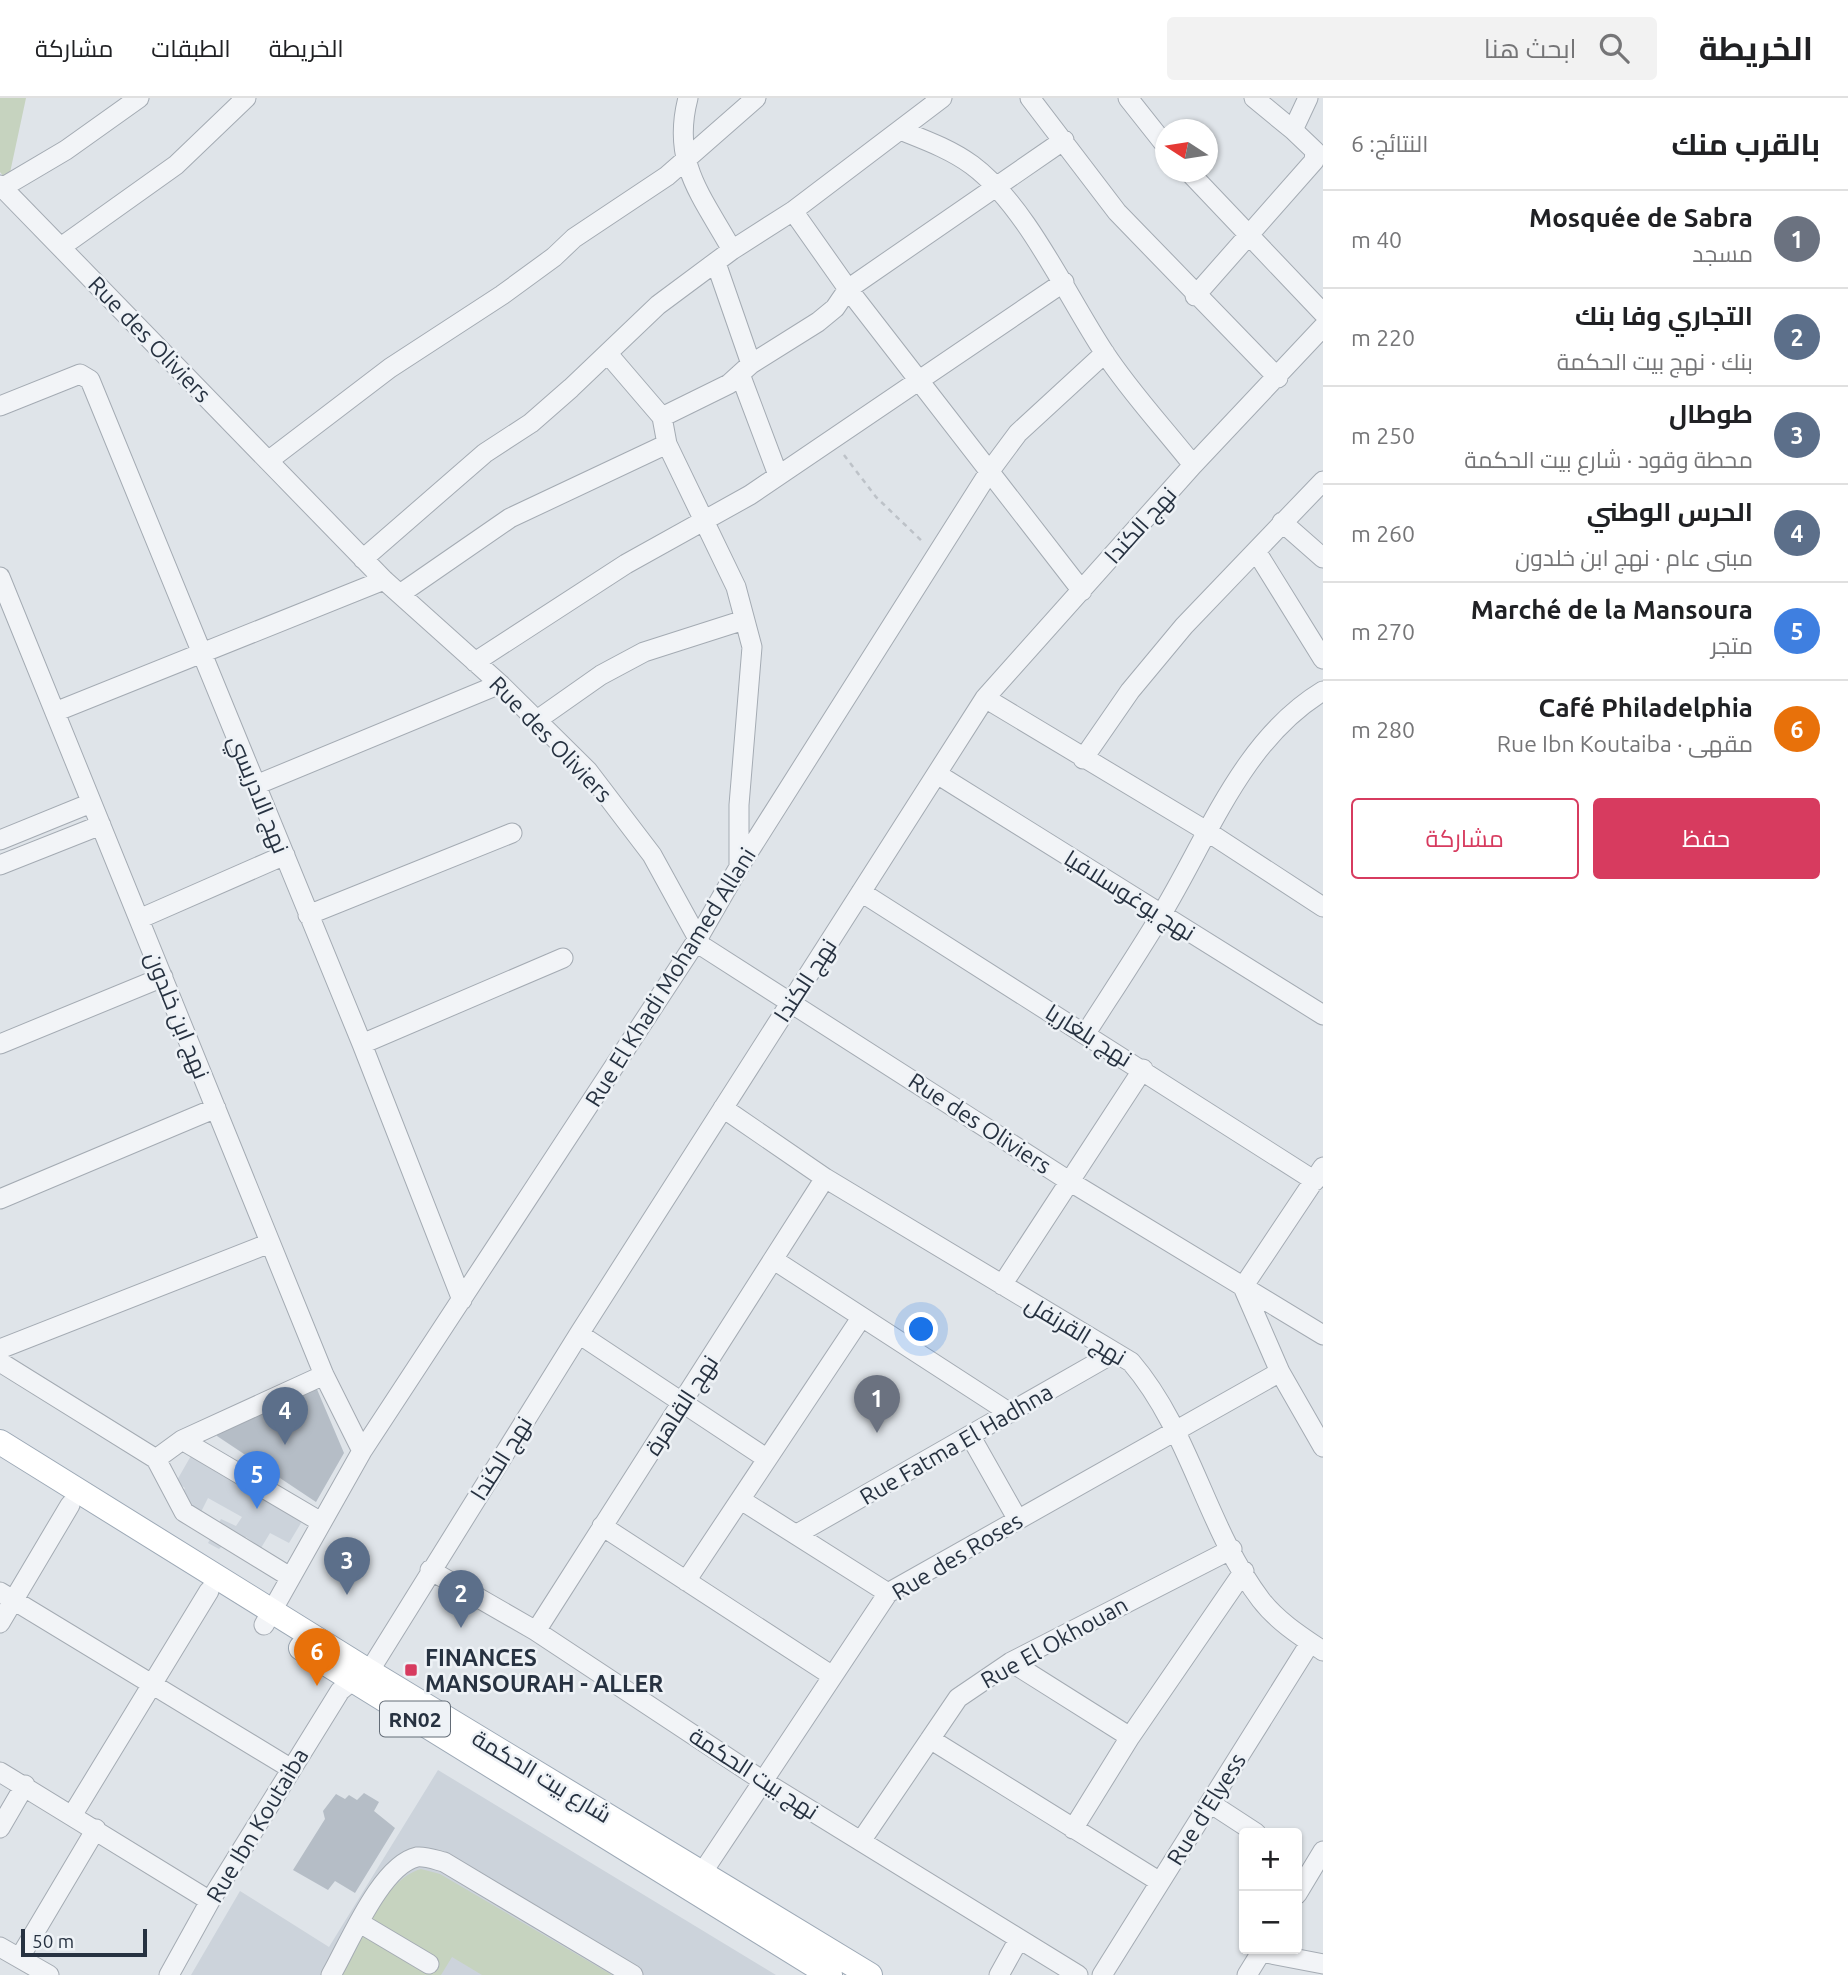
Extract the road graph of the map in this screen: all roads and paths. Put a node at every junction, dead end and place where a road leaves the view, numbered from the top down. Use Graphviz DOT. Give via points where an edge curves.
graph roads {
  1 [pos="139,98"];
  2 [pos="246,98"];
  3 [pos="688,98"];
  4 [pos="756,98"];
  5 [pos="942,98"];
  6 [pos="1030,98"];
  7 [pos="1128,98"];
  8 [pos="1254,98"];
  9 [pos="1308,98"];
  10 [pos="901,130"];
  11 [pos="1293,130"];
  12 [pos="1155,131"];
  13 [pos="1064,140"];
  14 [pos="684,160"];
  15 [pos="1198,182"];
  16 [pos="996,185"];
  17 [pos="1,187"];
  18 [pos="793,211"];
  19 [pos="1248,236"];
  20 [pos="61,247"];
  21 [pos="732,250"];
  22 [pos="716,263"];
  23 [pos="1064,282"];
  24 [pos="848,289"];
  25 [pos="1195,296"];
  26 [pos="1323,313"];
  27 [pos="1323,327"];
  28 [pos="1105,353"];
  29 [pos="608,354"];
  30 [pos="746,369"];
  31 [pos="1278,378"];
  32 [pos="921,381"];
  33 [pos="0,406"];
  34 [pos="662,418"];
  35 [pos="833,441"];
  36 [pos="667,444"];
  37 [pos="268,461"];
  38 [pos="1193,466"];
  39 [pos="989,472"];
  40 [pos="778,475"];
  41 [pos="1323,481"];
  42 [pos="707,522"];
  43 [pos="1282,522"];
  44 [pos="1256,551"];
  45 [pos="937,555"];
  46 [pos="1323,558"];
  47 [pos="363,559"];
  48 [pos="0,577"];
  49 [pos="384,580"];
  50 [pos="1082,591"];
  51 [pos="400,594"];
  52 [pos="744,620"];
  53 [pos="201,656"];
  54 [pos="1323,659"];
  55 [pos="475,662"];
  56 [pos="499,684"];
  57 [pos="1323,691"];
  58 [pos="985,698"];
  59 [pos="55,712"];
  60 [pos="537,720"];
  61 [pos="1083,759"];
  62 [pos="937,774"];
  63 [pos="256,785"];
  64 [pos="91,803"];
  65 [pos="101,825"];
  66 [pos="1208,832"];
  67 [pos="512,833"];
  68 [pos="0,840"];
  69 [pos="285,855"];
  70 [pos="0,865"];
  71 [pos="739,867"];
  72 [pos="861,892"];
  73 [pos="1323,907"];
  74 [pos="308,915"];
  75 [pos="1161,915"];
  76 [pos="139,919"];
  77 [pos="697,940"];
  78 [pos="563,958"];
  79 [pos="163,977"];
  80 [pos="790,1002"];
  81 [pos="1323,1015"];
  82 [pos="1086,1033"];
  83 [pos="0,1044"];
  84 [pos="362,1044"];
  85 [pos="1143,1069"];
  86 [pos="216,1108"];
  87 [pos="723,1108"];
  88 [pos="1320,1175"];
  89 [pos="825,1178"];
  90 [pos="1069,1181"];
  91 [pos="0,1199"];
  92 [pos="270,1243"];
  93 [pos="774,1260"];
  94 [pos="1002,1285"];
  95 [pos="1243,1287"];
  96 [pos="462,1300"];
  97 [pos="860,1318"];
  98 [pos="579,1334"];
  99 [pos="1323,1335"];
  100 [pos="0,1349"];
  101 [pos="1114,1353"];
  102 [pos="0,1362"];
  103 [pos="1280,1372"];
  104 [pos="324,1375"];
  105 [pos="682,1404"];
  106 [pos="1301,1411"];
  107 [pos="1010,1413"];
  108 [pos="1323,1423"];
  109 [pos="1177,1432"];
  110 [pos="971,1437"];
  111 [pos="182,1440"];
  112 [pos="0,1442"];
  113 [pos="1323,1447"];
  114 [pos="362,1451"];
  115 [pos="766,1458"];
  116 [pos="156,1459"];
  117 [pos="0,1462"];
  118 [pos="741,1500"];
  119 [pos="70,1505"];
  120 [pos="1018,1520"];
  121 [pos="321,1522"];
  122 [pos="603,1526"];
  123 [pos="797,1534"];
  124 [pos="1232,1549"];
  125 [pos="430,1570"];
  126 [pos="1244,1571"];
  127 [pos="290,1577"];
  128 [pos="686,1581"];
  129 [pos="209,1591"];
  130 [pos="888,1593"];
  131 [pos="7,1596"];
  132 [pos="268,1618"];
  133 [pos="0,1623"];
  134 [pos="536,1631"];
  135 [pos="1317,1647"];
  136 [pos="1012,1662"];
  137 [pos="357,1674"];
  138 [pos="831,1675"];
  139 [pos="150,1686"];
  140 [pos="1130,1737"];
  141 [pos="930,1740"];
  142 [pos="290,1768"];
  143 [pos="0,1772"];
  144 [pos="763,1781"];
  145 [pos="25,1785"];
  146 [pos="1210,1803"];
  147 [pos="73,1814"];
  148 [pos="0,1828"];
  149 [pos="1248,1828"];
  150 [pos="96,1829"];
  151 [pos="1073,1829"];
  152 [pos="861,1841"];
  153 [pos="1323,1851"];
  154 [pos="1304,1865"];
  155 [pos="702,1873"];
  156 [pos="1160,1882"];
  157 [pos="1298,1891"];
  158 [pos="210,1901"];
  159 [pos="360,1923"];
  160 [pos="1019,1939"];
  161 [pos="0,1947"];
  162 [pos="1260,1954"];
  163 [pos="1279,1954"];
  164 [pos="20,1957"];
  165 [pos="429,1964"];
  166 [pos="1323,1964"];
  167 [pos="49,1975"];
  168 [pos="169,1975"];
  169 [pos="331,1975"];
  170 [pos="634,1975"];
  171 [pos="830,1975"];
  172 [pos="870,1975"];
  173 [pos="999,1975"];
  174 [pos="1078,1975"];
  175 [pos="1102,1975"];
  176 [pos="1247,1975"];
  1 -- 17 [label="street" via="66,150"];
  2 -- 20 [label="street" via="176,165"];
  3 -- 14 [label="street" via="681,123"];
  4 -- 14 [label="street"];
  5 -- 10 [label="street"];
  6 -- 13 [label="street"];
  7 -- 12 [label="street"];
  8 -- 11 [label="street"];
  9 -- 11 [label="street"];
  10 -- 16 [label="street" via="941,146"];
  10 -- 18 [label="street"];
  11 -- 19 [label="street" via="1315,150 1314,161"];
  13 -- 16 [label="street"];
  13 -- 25 [label="street" via="1117,212"];
  14 -- 21 [label="street"];
  14 -- 37 [label="street" via="574,237 523,280 390,368"];
  15 -- 19 [label="street"];
  16 -- 23 [label="street"];
  16 -- 24 [label="street"];
  17 -- 20 [label="street, Rue des Oliviers"];
  18 -- 21 [label="street"];
  18 -- 24 [label="street"];
  19 -- 25 [label="street"];
  19 -- 26 [label="street"];
  20 -- 37 [label="street, Rue des Oliviers"];
  21 -- 22 [label="street"];
  22 -- 29 [label="street" via="658,305"];
  22 -- 30 [label="street"];
  23 -- 28 [label="street"];
  23 -- 32 [label="street"];
  24 -- 30 [label="street" via="818,322"];
  24 -- 32 [label="street"];
  25 -- 31 [label="street"];
  27 -- 31 [label="street, نهج الكندا"];
  28 -- 38 [label="street"];
  28 -- 39 [label="street, Rue El Khadi Mohamed Allani" via="1018,433"];
  29 -- 34 [label="street"];
  29 -- 47 [label="street" via="531,423 485,453"];
  30 -- 34 [label="street" via="729,384"];
  30 -- 40 [label="street"];
  31 -- 38 [label="street, نهج الكندا"];
  32 -- 35 [label="street"];
  32 -- 39 [label="street"];
  33 -- 53 [label="street, نهج الادريسي" via="80,374 90,380"];
  34 -- 36 [label="street"];
  35 -- 40 [label="street"];
  35 -- 45 [label="path" via="876,497"];
  36 -- 42 [label="street"];
  36 -- 51 [label="street" via="510,519"];
  37 -- 47 [label="street, Rue des Oliviers"];
  38 -- 50 [label="street, نهج الكندا"];
  39 -- 45 [label="street, Rue El Khadi Mohamed Allani"];
  39 -- 50 [label="street"];
  40 -- 42 [label="street"];
  41 -- 43 [label="street"];
  42 -- 52 [label="street" via="736,587"];
  42 -- 55 [label="street" via="626,564"];
  43 -- 44 [label="street"];
  43 -- 46 [label="street"];
  44 -- 54 [label="street"];
  44 -- 61 [label="street" via="1184,626 1130,691"];
  45 -- 71 [label="street, Rue El Khadi Mohamed Allani"];
  47 -- 49 [label="street, Rue des Oliviers"];
  48 -- 59 [label="street, نهج ابن خلدون"];
  49 -- 51 [label="street, Rue des Oliviers"];
  49 -- 53 [label="street"];
  50 -- 58 [label="street, نهج الكندا"];
  51 -- 55 [label="street, Rue des Oliviers"];
  52 -- 60 [label="street" via="644,652 601,675"];
  52 -- 71 [label="street" via="752,646 752,673"];
  53 -- 59 [label="street"];
  53 -- 63 [label="street, نهج الادريسي"];
  55 -- 56 [label="street, Rue des Oliviers"];
  56 -- 60 [label="street, Rue des Oliviers"];
  56 -- 63 [label="street"];
  57 -- 66 [label="street" via="1264,742"];
  58 -- 61 [label="street"];
  58 -- 62 [label="street, نهج الكندا"];
  59 -- 64 [label="street, نهج ابن خلدون"];
  60 -- 77 [label="street, Rue des Oliviers" via="588,771 645,845"];
  61 -- 66 [label="street"];
  62 -- 72 [label="street, نهج الكندا"];
  62 -- 75 [label="street, نهج يوغوسلافيا"];
  63 -- 69 [label="street, نهج الادريسي"];
  64 -- 65 [label="street, نهج ابن خلدون"];
  64 -- 68 [label="street"];
  65 -- 70 [label="street"];
  65 -- 76 [label="street, نهج ابن خلدون"];
  66 -- 73 [label="street"];
  66 -- 75 [label="street"];
  67 -- 74 [label="street"];
  69 -- 74 [label="street, نهج الادريسي"];
  69 -- 76 [label="street"];
  71 -- 77 [label="street, Rue El Khadi Mohamed Allani"];
  72 -- 80 [label="street, نهج الكندا"];
  72 -- 82 [label="street, نهج بلغاريا"];
  74 -- 84 [label="street, نهج الادريسي"];
  75 -- 81 [label="street, نهج يوغوسلافيا"];
  75 -- 82 [label="street"];
  76 -- 79 [label="street, نهج ابن خلدون"];
  77 -- 80 [label="street, Rue des Oliviers"];
  77 -- 96 [label="street, Rue El Khadi Mohamed Allani"];
  78 -- 84 [label="street"];
  79 -- 83 [label="street"];
  79 -- 86 [label="street, نهج ابن خلدون"];
  80 -- 87 [label="street, نهج الكندا"];
  80 -- 90 [label="street, Rue des Oliviers"];
  82 -- 85 [label="street, نهج بلغاريا"];
  84 -- 96 [label="street, نهج الادريسي"];
  85 -- 88 [label="street, نهج بلغاريا"];
  85 -- 90 [label="street"];
  86 -- 91 [label="street"];
  86 -- 92 [label="street, نهج ابن خلدون"];
  87 -- 89 [label="street, نهج القرنفل"];
  87 -- 98 [label="street, نهج الكندا"];
  88 -- 95 [label="street"];
  89 -- 93 [label="street, نهج القاهرة"];
  89 -- 94 [label="street, نهج القرنفل"];
  90 -- 94 [label="street"];
  90 -- 95 [label="street, Rue des Oliviers"];
  92 -- 100 [label="street"];
  92 -- 104 [label="street, نهج ابن خلدون"];
  93 -- 97 [label="street"];
  93 -- 105 [label="street, نهج القاهرة"];
  94 -- 101 [label="street, نهج القرنفل"];
  95 -- 99 [label="street, Rue des Oliviers"];
  95 -- 103 [label="street"];
  96 -- 114 [label="street, Rue El Khadi Mohamed Allani"];
  97 -- 107 [label="street"];
  97 -- 115 [label="street"];
  98 -- 105 [label="street"];
  98 -- 125 [label="street, نهج الكندا"];
  101 -- 107 [label="street, Rue Fatma El Hadhna"];
  101 -- 109 [label="street, نهج القرنفل" via="1131,1362 1149,1383"];
  102 -- 116 [label="street"];
  103 -- 106 [label="street"];
  103 -- 109 [label="street, Rue des Roses"];
  104 -- 111 [label="street"];
  104 -- 114 [label="street, نهج ابن خلدون"];
  105 -- 115 [label="street"];
  105 -- 122 [label="street, نهج القاهرة"];
  106 -- 108 [label="street"];
  106 -- 113 [label="street"];
  107 -- 110 [label="street, Rue Fatma El Hadhna"];
  109 -- 120 [label="street, Rue des Roses"];
  109 -- 124 [label="street, نهج القرنفل"];
  110 -- 120 [label="street"];
  110 -- 123 [label="street, Rue Fatma El Hadhna"];
  111 -- 116 [label="street"];
  111 -- 121 [label="street"];
  112 -- 132 [label="main road, شارع بيت الحكمة / RN02"];
  114 -- 121 [label="street, Rue El Khadi Mohamed Allani"];
  115 -- 118 [label="street"];
  116 -- 127 [label="street" via="184,1512"];
  117 -- 119 [label="main road, شارع بيت الحكمة / RN02"];
  118 -- 123 [label="street"];
  118 -- 128 [label="street"];
  119 -- 129 [label="main road, شارع بيت الحكمة / RN02"];
  119 -- 131 [label="street"];
  120 -- 130 [label="street, Rue des Roses"];
  121 -- 127 [label="street, Rue El Khadi Mohamed Allani"];
  122 -- 128 [label="street"];
  122 -- 134 [label="street, نهج القاهرة"];
  123 -- 130 [label="street"];
  124 -- 126 [label="street, نهج القرنفل"];
  124 -- 136 [label="street, Rue El Okhouan"];
  125 -- 134 [label="street, نهج بيت الحكمة"];
  125 -- 137 [label="street, نهج الكندا" via="376,1662"];
  126 -- 135 [label="street, نهج القرنفل" via="1273,1613"];
  126 -- 140 [label="street"];
  127 -- 132 [label="street, Rue El Khadi Mohamed Allani"];
  128 -- 138 [label="street"];
  129 -- 132 [label="main road, شارع بيت الحكمة / RN02"];
  129 -- 139 [label="street"];
  130 -- 138 [label="street, Rue des Roses"];
  131 -- 133 [label="street"];
  131 -- 139 [label="street"];
  132 -- 137 [label="main road, شارع بيت الحكمة / RN02"];
  134 -- 144 [label="street, نهج بيت الحكمة"];
  135 -- 146 [label="street, Rue d'Elyess"];
  136 -- 140 [label="street"];
  136 -- 141 [label="street, Rue El Okhouan" via="958,1698"];
  137 -- 142 [label="street, Rue Ibn Koutaiba"];
  137 -- 155 [label="main road, شارع بيت الحكمة / RN02"];
  137 -- 171 [label="main road, شارع بيت الحكمة / RN02"];
  138 -- 144 [label="street, Rue des Roses"];
  139 -- 142 [label="street"];
  139 -- 147 [label="street"];
  140 -- 151 [label="street"];
  141 -- 151 [label="street"];
  141 -- 152 [label="street, Rue El Okhouan"];
  142 -- 158 [label="street, Rue Ibn Koutaiba"];
  143 -- 145 [label="street"];
  144 -- 152 [label="street, نهج بيت الحكمة"];
  144 -- 155 [label="street, Rue des Roses"];
  145 -- 147 [label="street"];
  145 -- 148 [label="street"];
  146 -- 149 [label="street"];
  146 -- 156 [label="street, Rue d'Elyess"];
  147 -- 150 [label="street"];
  150 -- 158 [label="street"];
  150 -- 164 [label="street"];
  151 -- 156 [label="street"];
  152 -- 160 [label="street, نهج بيت الحكمة"];
  153 -- 154 [label="street"];
  154 -- 157 [label="street"];
  155 -- 172 [label="main road, شارع بيت الحكمة / RN02"];
  156 -- 175 [label="street, Rue d'Elyess"];
  158 -- 168 [label="street, Rue Ibn Koutaiba"];
  159 -- 165 [label="street"];
  159 -- 169 [label="street"];
  159 -- 170 [label="street" via="385,1880 400,1864 419,1857 444,1862"];
  160 -- 173 [label="street"];
  160 -- 174 [label="street, نهج بيت الحكمة"];
  161 -- 164 [label="street"];
  162 -- 176 [label="street"];
  163 -- 166 [label="street"];
  164 -- 167 [label="street"];
}
